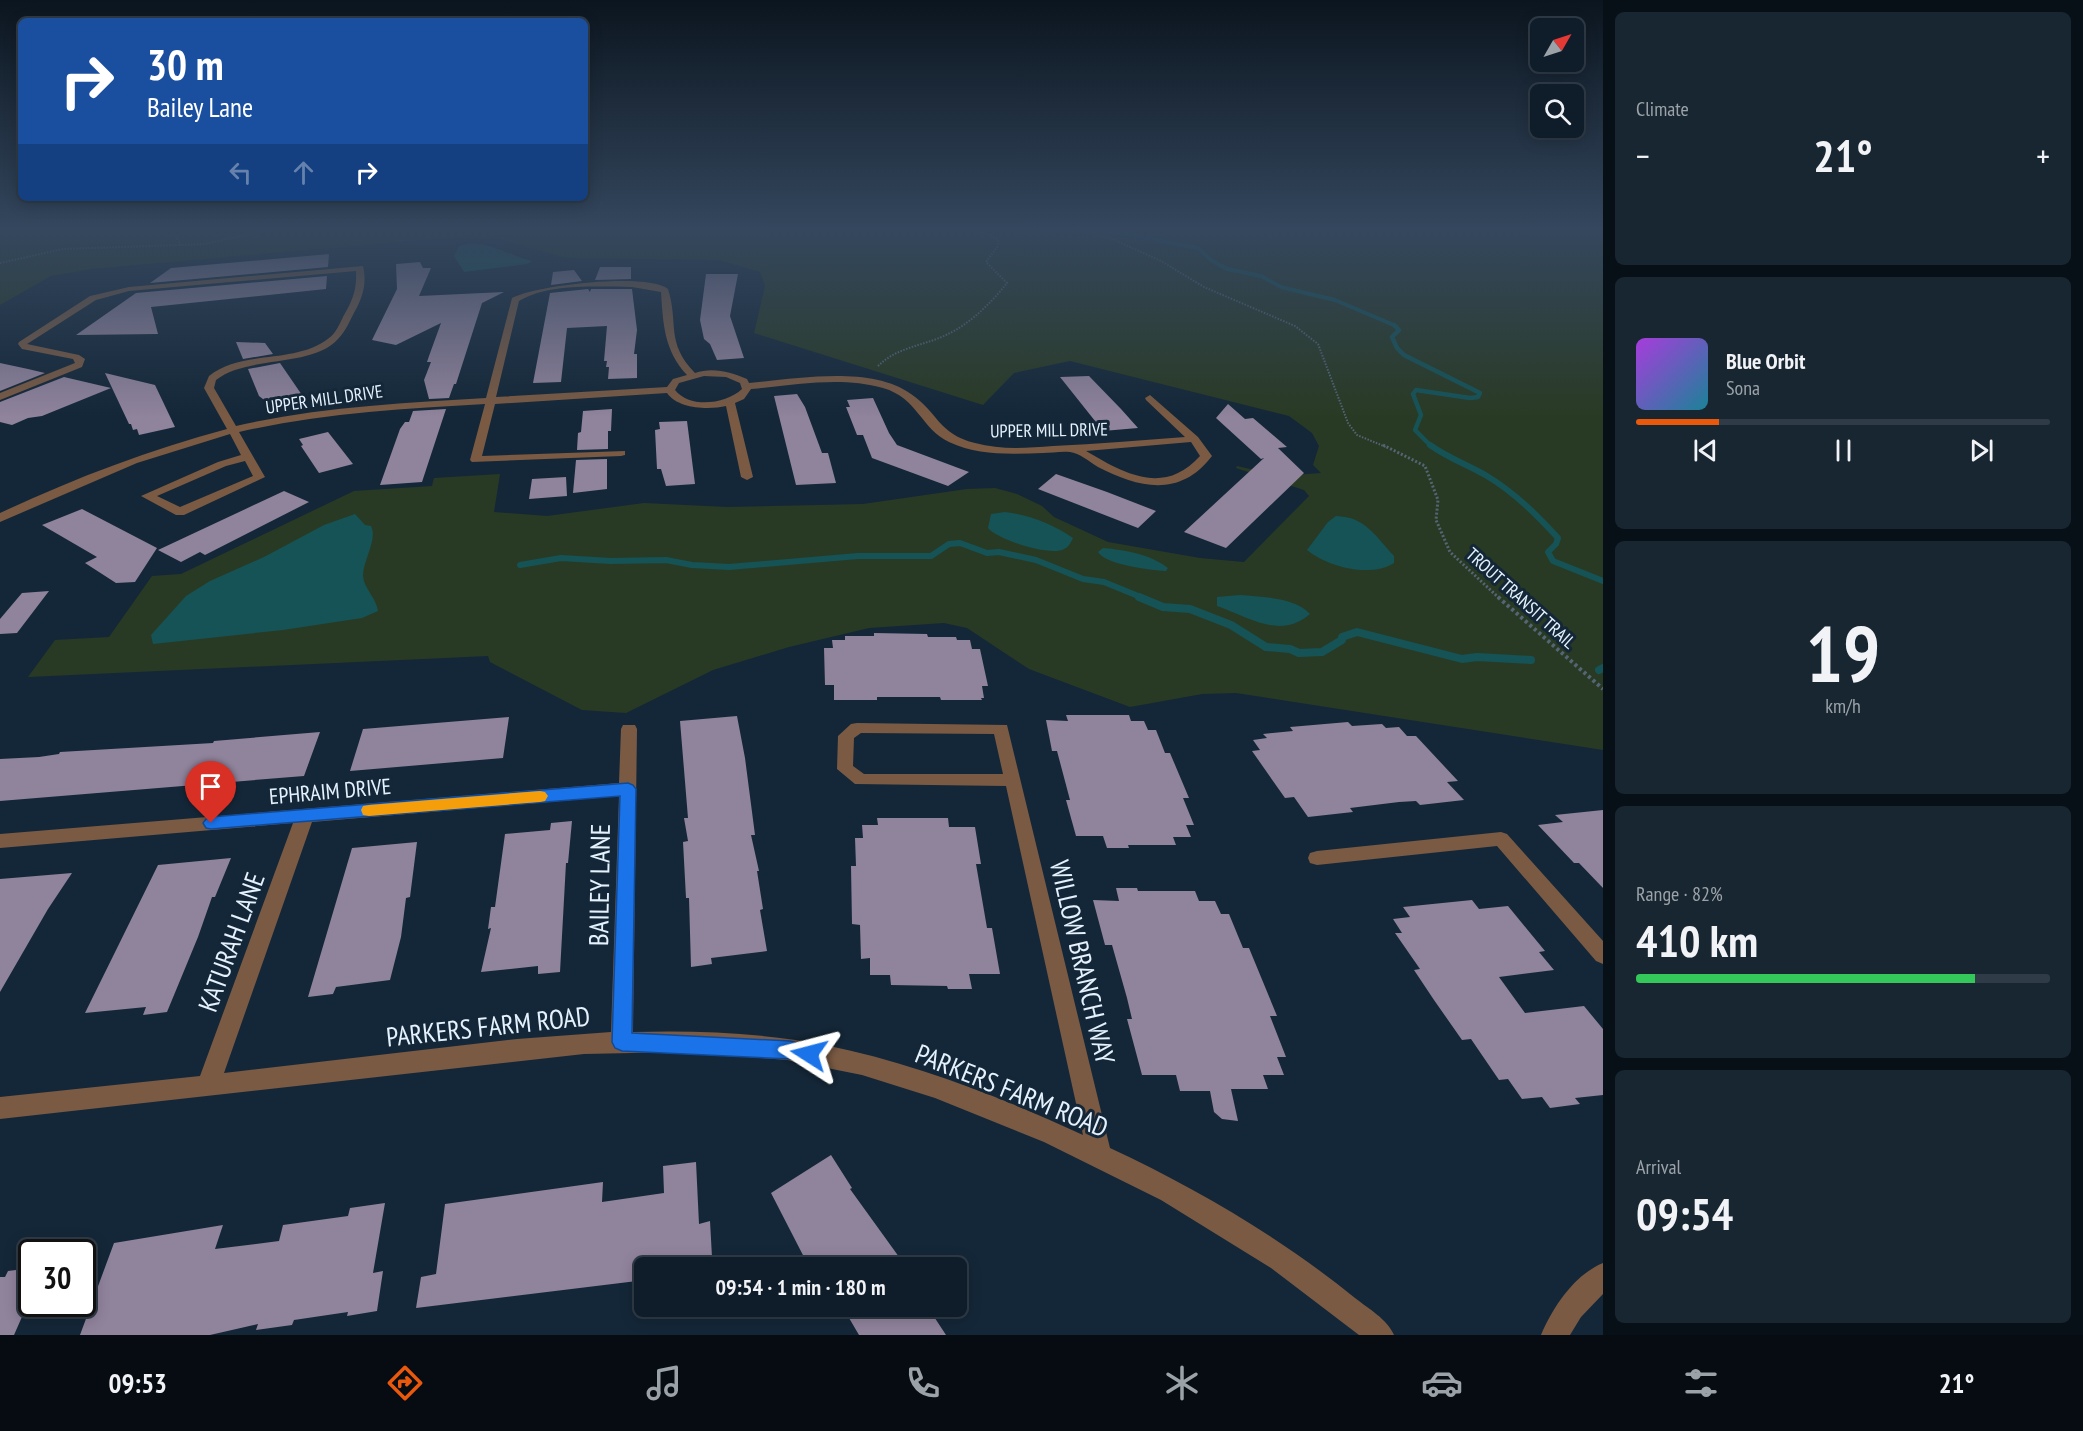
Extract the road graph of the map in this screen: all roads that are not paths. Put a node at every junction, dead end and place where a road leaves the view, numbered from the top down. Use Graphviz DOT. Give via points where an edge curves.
graph roads {
  1 [pos="111,292"];
  2 [pos="361,292"];
  3 [pos="528,292"];
  4 [pos="665,292"];
  5 [pos="692,375"];
  6 [pos="748,386"];
  7 [pos="670,390"];
  8 [pos="0,397"];
  9 [pos="1150,398"];
  10 [pos="490,401"];
  11 [pos="730,402"];
  12 [pos="234,430"];
  13 [pos="1194,439"];
  14 [pos="1075,448"];
  15 [pos="621,453"];
  16 [pos="248,457"];
  17 [pos="747,477"];
  18 [pos="0,518"];
  19 [pos="629,729"];
  20 [pos="1013,780"];
  21 [pos="628,789"];
  22 [pos="305,816"];
  23 [pos="0,841"];
  24 [pos="1317,858"];
  25 [pos="1603,955"];
  26 [pos="622,1042"];
  27 [pos="208,1086"];
  28 [pos="0,1108"];
  29 [pos="1100,1156"];
  30 [pos="1603,1276"];
  31 [pos="1380,1335"];
  32 [pos="1555,1335"];
  1 -- 8 [label="street" via="102,294 22,344 76,357 80,365"];
  2 -- 12 [label="street" via="331,342 214,376 208,388"];
  3 -- 10 [label="street" via="515,300"];
  4 -- 5 [label="street" via="670,341 676,357"];
  5 -- 6 [label="street, UPPER MILL DRIVE" via="728,374"];
  5 -- 7 [label="street" via="676,381"];
  6 -- 11 [label="street" via="744,395"];
  6 -- 14 [label="street, UPPER MILL DRIVE" via="862,382 903,393 940,431 968,444 1005,451"];
  7 -- 10 [label="street, UPPER MILL DRIVE"];
  7 -- 11 [label="street" via="679,400 690,403"];
  9 -- 13 [label="street"];
  10 -- 12 [label="street, UPPER MILL DRIVE" via="328,412"];
  10 -- 15 [label="street" via="476,460"];
  11 -- 17 [label="street"];
  12 -- 16 [label="street"];
  12 -- 18 [label="street, UPPER MILL DRIVE" via="110,468"];
  13 -- 14 [label="street, UPPER MILL DRIVE"];
  13 -- 14 [label="street" via="1206,456 1172,481 1156,482 1112,470"];
  16 -- 16 [label="street" via="259,477 180,512 147,496"];
  19 -- 21 [label="street, BAILEY LANE"];
  20 -- 20 [label="street, WILLOW BRANCH WAY" via="1002,729 857,728 846,736 845,769 861,780"];
  20 -- 29 [label="street, WILLOW BRANCH WAY"];
  21 -- 22 [label="street, EPHRAIM DRIVE"];
  21 -- 26 [label="street, BAILEY LANE"];
  22 -- 23 [label="street, EPHRAIM DRIVE"];
  22 -- 27 [label="street, KATURAH LANE"];
  24 -- 25 [label="street" via="1501,839"];
  26 -- 27 [label="street, PARKERS FARM ROAD" via="541,1047"];
  26 -- 29 [label="street, PARKERS FARM ROAD" via="790,1050 888,1071 993,1107"];
  27 -- 28 [label="street, PARKERS FARM ROAD"];
  29 -- 31 [label="street, PARKERS FARM ROAD" via="1226,1223 1347,1306"];
  30 -- 32 [label="street" via="1571,1307"];
}
